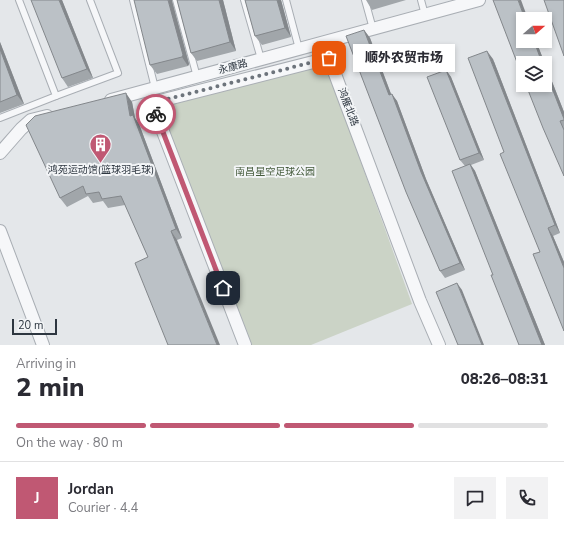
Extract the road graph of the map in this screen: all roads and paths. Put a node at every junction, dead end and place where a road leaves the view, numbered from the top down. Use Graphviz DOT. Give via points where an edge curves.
graph roads {
  1 [pos="19,0"];
  2 [pos="90,0"];
  3 [pos="133,0"];
  4 [pos="176,0"];
  5 [pos="244,0"];
  6 [pos="286,0"];
  7 [pos="365,0"];
  8 [pos="421,0"];
  9 [pos="477,0"];
  10 [pos="425,15"];
  11 [pos="373,29"];
  12 [pos="299,49"];
  13 [pos="261,59"];
  14 [pos="197,77"];
  15 [pos="155,88"];
  16 [pos="56,96"];
  17 [pos="101,102"];
  18 [pos="62,112"];
  19 [pos="0,118"];
  20 [pos="0,153"];
  21 [pos="0,231"];
  22 [pos="43,345"];
  23 [pos="245,345"];
  24 [pos="439,345"];
  1 -- 16 [label="lane"];
  2 -- 16 [label="lane" via="118,73"];
  3 -- 15 [label="lane"];
  4 -- 14 [label="lane"];
  5 -- 13 [label="lane"];
  6 -- 12 [label="lane"];
  7 -- 11 [label="lane"];
  8 -- 10 [label="lane"];
  9 -- 10 [label="street, 永康路"];
  10 -- 11 [label="street, 永康路"];
  11 -- 12 [label="street, 永康路"];
  12 -- 13 [label="street, 永康路"];
  13 -- 14 [label="street, 永康路"];
  14 -- 15 [label="street, 永康路"];
  15 -- 17 [label="street, 永康路"];
  16 -- 19 [label="lane"];
  18 -- 20 [label="street" via="31,120"];
  21 -- 22 [label="street"];
  23 -- 24 [label="street, 鸿雁北路" via="152,103 329,58"];
}
